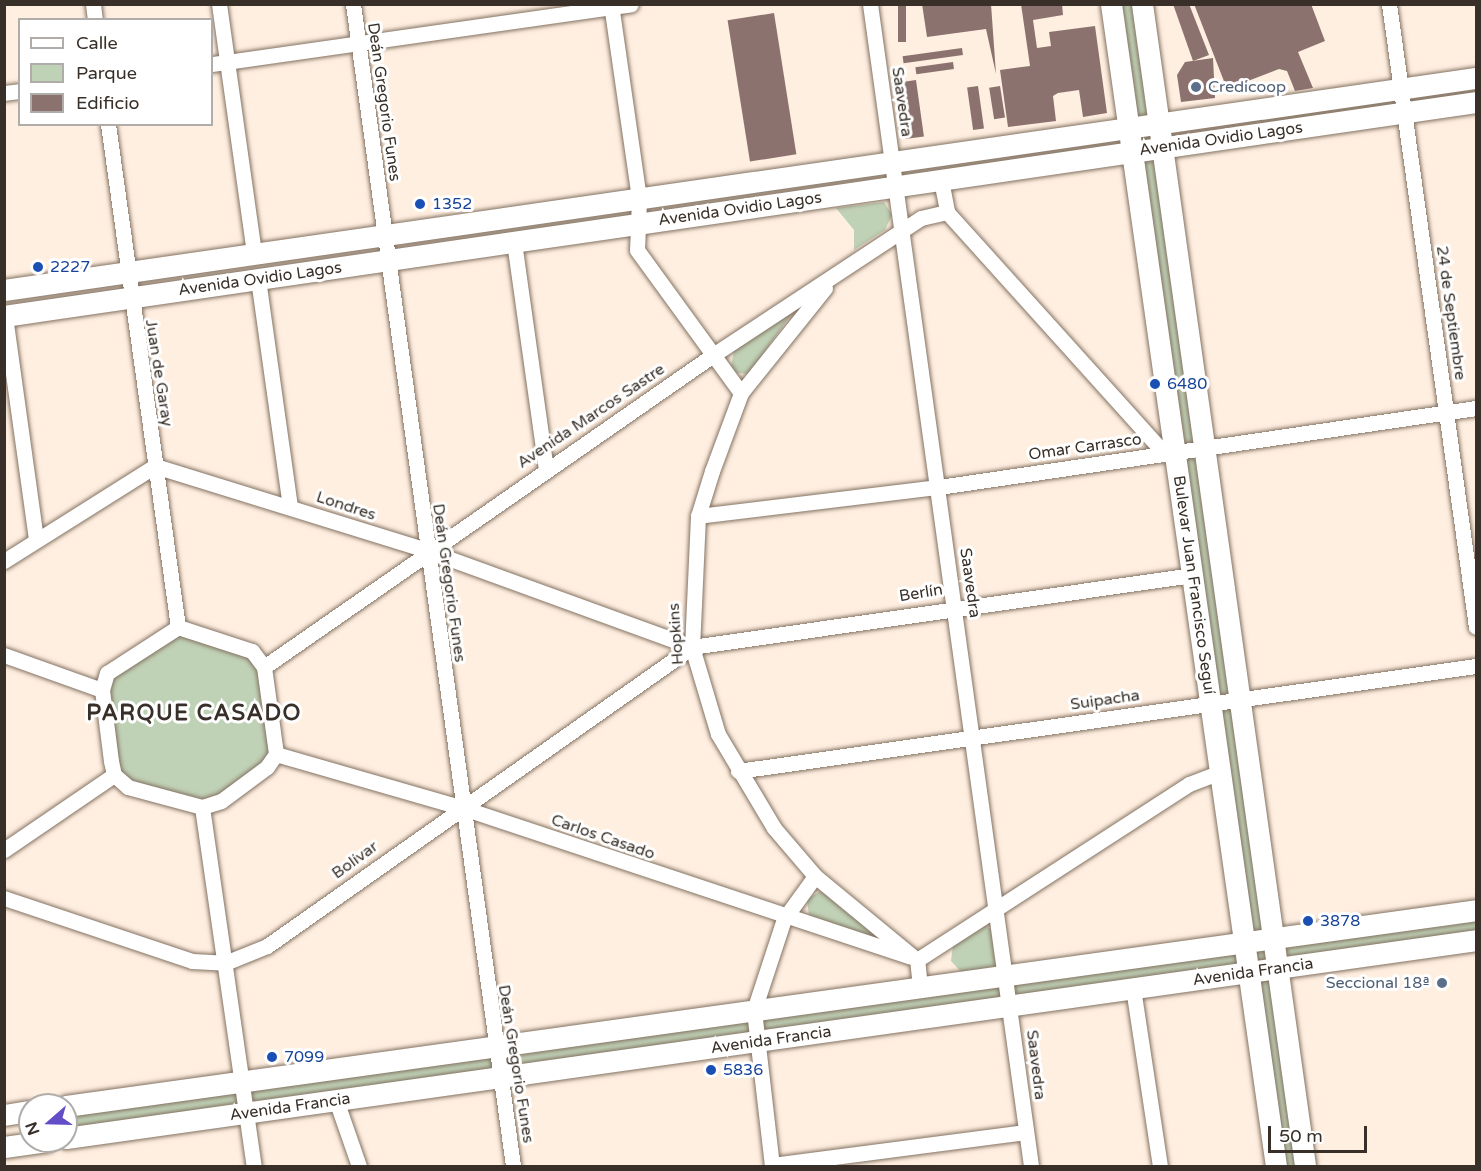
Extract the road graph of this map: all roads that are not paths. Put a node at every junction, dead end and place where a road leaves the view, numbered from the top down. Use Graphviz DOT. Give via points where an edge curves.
graph roads {
  1 [pos="219,4"];
  2 [pos="352,4"];
  3 [pos="631,4"];
  4 [pos="870,4"];
  5 [pos="1111,4"];
  6 [pos="1142,4"];
  7 [pos="1389,4"];
  8 [pos="611,6"];
  9 [pos="358,43"];
  10 [pos="227,62"];
  11 [pos="213,64"];
  12 [pos="1476,78"];
  13 [pos="1401,89"];
  14 [pos="1476,102"];
  15 [pos="1405,112"];
  16 [pos="1159,125"];
  17 [pos="108,126"];
  18 [pos="1129,129"];
  19 [pos="1163,147"];
  20 [pos="1132,152"];
  21 [pos="892,164"];
  22 [pos="941,180"];
  23 [pos="896,186"];
  24 [pos="639,199"];
  25 [pos="947,212"];
  26 [pos="638,223"];
  27 [pos="902,230"];
  28 [pos="384,236"];
  29 [pos="514,242"];
  30 [pos="254,254"];
  31 [pos="387,260"];
  32 [pos="843,269"];
  33 [pos="126,272"];
  34 [pos="258,279"];
  35 [pos="4,290"];
  36 [pos="129,298"];
  37 [pos="5,315"];
  38 [pos="713,355"];
  39 [pos="741,393"];
  40 [pos="1476,408"];
  41 [pos="1447,412"];
  42 [pos="1205,448"];
  43 [pos="1170,453"];
  44 [pos="156,466"];
  45 [pos="546,469"];
  46 [pos="939,487"];
  47 [pos="290,506"];
  48 [pos="698,516"];
  49 [pos="36,538"];
  50 [pos="426,550"];
  51 [pos="4,561"];
  52 [pos="1192,575"];
  53 [pos="956,606"];
  54 [pos="178,627"];
  55 [pos="1476,627"];
  56 [pos="692,647"];
  57 [pos="4,655"];
  58 [pos="1476,666"];
  59 [pos="264,667"];
  60 [pos="102,690"];
  61 [pos="1240,699"];
  62 [pos="1210,704"];
  63 [pos="974,737"];
  64 [pos="276,754"];
  65 [pos="738,771"];
  66 [pos="1220,772"];
  67 [pos="114,775"];
  68 [pos="202,807"];
  69 [pos="460,807"];
  70 [pos="4,850"];
  71 [pos="815,876"];
  72 [pos="4,898"];
  73 [pos="998,903"];
  74 [pos="1476,910"];
  75 [pos="784,919"];
  76 [pos="1273,938"];
  77 [pos="1476,940"];
  78 [pos="1244,942"];
  79 [pos="917,960"];
  80 [pos="225,963"];
  81 [pos="1278,968"];
  82 [pos="1249,972"];
  83 [pos="1008,975"];
  84 [pos="920,987"];
  85 [pos="1133,988"];
  86 [pos="1011,1007"];
  87 [pos="754,1010"];
  88 [pos="754,1042"];
  89 [pos="493,1047"];
  90 [pos="501,1077"];
  91 [pos="243,1082"];
  92 [pos="336,1100"];
  93 [pos="78,1104"];
  94 [pos="247,1113"];
  95 [pos="1026,1132"];
  96 [pos="78,1136"];
  97 [pos="512,1166"];
  98 [pos="772,1166"];
  99 [pos="255,1167"];
  100 [pos="359,1167"];
  101 [pos="1031,1167"];
  102 [pos="1160,1167"];
  103 [pos="1276,1167"];
  104 [pos="1305,1167"];
  1 -- 10 [label="street"];
  2 -- 9 [label="street, Deán Gregorio Funes"];
  3 -- 8 [label="street"];
  4 -- 21 [label="street, Saavedra"];
  5 -- 18 [label="main road, Bulevar Juan Francisco Seguí"];
  6 -- 16 [label="main road, Bulevar Juan Francisco Seguí"];
  7 -- 13 [label="street, 24 de Septiembre"];
  8 -- 9 [label="street"];
  8 -- 24 [label="street"];
  9 -- 10 [label="street"];
  9 -- 28 [label="street, Deán Gregorio Funes"];
  10 -- 11 [label="street"];
  10 -- 30 [label="street"];
  12 -- 13 [label="main road, Avenida Ovidio Lagos"];
  13 -- 15 [label="street, 24 de Septiembre"];
  13 -- 16 [label="main road, Avenida Ovidio Lagos"];
  14 -- 15 [label="main road, Avenida Ovidio Lagos"];
  15 -- 19 [label="main road, Avenida Ovidio Lagos"];
  15 -- 41 [label="street, 24 de Septiembre"];
  16 -- 18 [label="main road, Avenida Ovidio Lagos"];
  16 -- 19 [label="main road, Bulevar Juan Francisco Seguí"];
  17 -- 33 [label="street, Juan de Garay"];
  18 -- 20 [label="main road, Bulevar Juan Francisco Seguí"];
  18 -- 21 [label="main road, Avenida Ovidio Lagos"];
  19 -- 20 [label="main road, Avenida Ovidio Lagos"];
  19 -- 42 [label="main road, Bulevar Juan Francisco Seguí"];
  20 -- 22 [label="main road, Avenida Ovidio Lagos"];
  20 -- 43 [label="main road, Bulevar Juan Francisco Seguí"];
  21 -- 23 [label="street, Saavedra"];
  21 -- 24 [label="main road, Avenida Ovidio Lagos"];
  22 -- 23 [label="main road, Avenida Ovidio Lagos"];
  22 -- 25 [label="street"];
  23 -- 26 [label="main road, Avenida Ovidio Lagos"];
  23 -- 27 [label="street, Saavedra"];
  24 -- 26 [label="street"];
  24 -- 28 [label="main road, Avenida Ovidio Lagos"];
  25 -- 27 [label="street, Avenida Marcos Sastre" via="921,218"];
  25 -- 43 [label="street"];
  26 -- 29 [label="main road, Avenida Ovidio Lagos"];
  26 -- 38 [label="street" via="637,250"];
  27 -- 32 [label="street, Avenida Marcos Sastre"];
  27 -- 46 [label="street, Saavedra"];
  28 -- 30 [label="main road, Avenida Ovidio Lagos"];
  28 -- 31 [label="street, Deán Gregorio Funes"];
  29 -- 31 [label="main road, Avenida Ovidio Lagos"];
  29 -- 45 [label="street"];
  30 -- 33 [label="main road, Avenida Ovidio Lagos"];
  31 -- 34 [label="main road, Avenida Ovidio Lagos"];
  31 -- 50 [label="street, Deán Gregorio Funes"];
  32 -- 38 [label="street, Avenida Marcos Sastre"];
  32 -- 39 [label="street, Hopkins" via="800,314"];
  33 -- 35 [label="main road, Avenida Ovidio Lagos"];
  33 -- 36 [label="street, Juan de Garay"];
  34 -- 36 [label="main road, Avenida Ovidio Lagos"];
  34 -- 47 [label="street"];
  36 -- 37 [label="main road, Avenida Ovidio Lagos"];
  36 -- 44 [label="street, Juan de Garay"];
  37 -- 49 [label="street"];
  38 -- 39 [label="street"];
  38 -- 45 [label="street, Avenida Marcos Sastre"];
  39 -- 48 [label="street, Hopkins"];
  40 -- 41 [label="street, Omar Carrasco"];
  41 -- 42 [label="street, Omar Carrasco"];
  41 -- 55 [label="street, 24 de Septiembre"];
  42 -- 43 [label="street, Omar Carrasco"];
  42 -- 61 [label="main road, Bulevar Juan Francisco Seguí"];
  43 -- 46 [label="street, Omar Carrasco"];
  43 -- 52 [label="main road, Bulevar Juan Francisco Seguí"];
  44 -- 47 [label="street, Londres"];
  44 -- 49 [label="street"];
  44 -- 54 [label="street, Juan de Garay"];
  45 -- 50 [label="street, Avenida Marcos Sastre"];
  46 -- 48 [label="street, Omar Carrasco"];
  46 -- 53 [label="street, Saavedra"];
  47 -- 50 [label="street, Londres"];
  48 -- 56 [label="street, Hopkins"];
  49 -- 51 [label="street"];
  50 -- 56 [label="street, Londres"];
  50 -- 59 [label="street, Avenida Marcos Sastre"];
  50 -- 69 [label="street, Deán Gregorio Funes"];
  52 -- 53 [label="street, Berlín"];
  52 -- 62 [label="main road, Bulevar Juan Francisco Seguí"];
  53 -- 56 [label="street, Berlín"];
  53 -- 63 [label="street, Saavedra"];
  54 -- 59 [label="street" via="252,651"];
  54 -- 60 [label="street" via="107,673"];
  56 -- 65 [label="street, Hopkins" via="718,734"];
  56 -- 69 [label="street, Bolívar"];
  57 -- 60 [label="street"];
  58 -- 61 [label="street, Suipacha"];
  59 -- 64 [label="street"];
  60 -- 67 [label="street"];
  61 -- 62 [label="street, Suipacha"];
  61 -- 76 [label="main road, Bulevar Juan Francisco Seguí"];
  62 -- 63 [label="street, Suipacha"];
  62 -- 66 [label="main road, Bulevar Juan Francisco Seguí"];
  63 -- 65 [label="street, Suipacha"];
  63 -- 73 [label="street, Saavedra"];
  64 -- 68 [label="street" via="267,767 221,801"];
  64 -- 69 [label="street, Carlos Casado"];
  65 -- 71 [label="street, Hopkins" via="774,828"];
  66 -- 73 [label="street" via="1189,784"];
  66 -- 78 [label="main road, Bulevar Juan Francisco Seguí"];
  67 -- 68 [label="street" via="128,787"];
  67 -- 70 [label="street"];
  68 -- 80 [label="street"];
  69 -- 75 [label="street, Carlos Casado"];
  69 -- 80 [label="street, Bolívar" via="267,946"];
  69 -- 89 [label="street, Deán Gregorio Funes"];
  71 -- 75 [label="street"];
  71 -- 79 [label="street, Hopkins"];
  72 -- 80 [label="street, Bolívar" via="192,961"];
  73 -- 79 [label="street"];
  73 -- 83 [label="street, Saavedra"];
  74 -- 76 [label="main road, Avenida Francia"];
  75 -- 79 [label="street, Carlos Casado"];
  75 -- 87 [label="street"];
  76 -- 78 [label="main road, Avenida Francia"];
  76 -- 81 [label="main road, Bulevar Juan Francisco Seguí"];
  77 -- 81 [label="main road, Avenida Francia"];
  78 -- 82 [label="main road, Bulevar Juan Francisco Seguí"];
  78 -- 83 [label="main road, Avenida Francia"];
  79 -- 84 [label="street"];
  80 -- 91 [label="street"];
  81 -- 82 [label="main road, Avenida Francia"];
  81 -- 104 [label="main road, Bulevar Juan Francisco Seguí"];
  82 -- 85 [label="main road, Avenida Francia"];
  82 -- 103 [label="main road, Bulevar Juan Francisco Seguí"];
  83 -- 84 [label="main road, Avenida Francia"];
  83 -- 86 [label="street, Saavedra"];
  84 -- 87 [label="main road, Avenida Francia"];
  85 -- 86 [label="main road, Avenida Francia"];
  85 -- 102 [label="street"];
  86 -- 88 [label="main road, Avenida Francia"];
  86 -- 95 [label="street, Saavedra"];
  87 -- 88 [label="street"];
  87 -- 89 [label="main road, Avenida Francia"];
  88 -- 90 [label="main road, Avenida Francia"];
  88 -- 98 [label="street"];
  89 -- 90 [label="street, Deán Gregorio Funes"];
  89 -- 91 [label="main road, Avenida Francia"];
  90 -- 92 [label="main road, Avenida Francia"];
  90 -- 97 [label="street, Deán Gregorio Funes"];
  91 -- 93 [label="main road, Avenida Francia"];
  91 -- 94 [label="street"];
  92 -- 94 [label="main road, Avenida Francia"];
  92 -- 100 [label="street"];
  94 -- 96 [label="main road, Avenida Francia"];
  94 -- 99 [label="street"];
  95 -- 98 [label="street"];
  95 -- 101 [label="street, Saavedra"];
}
